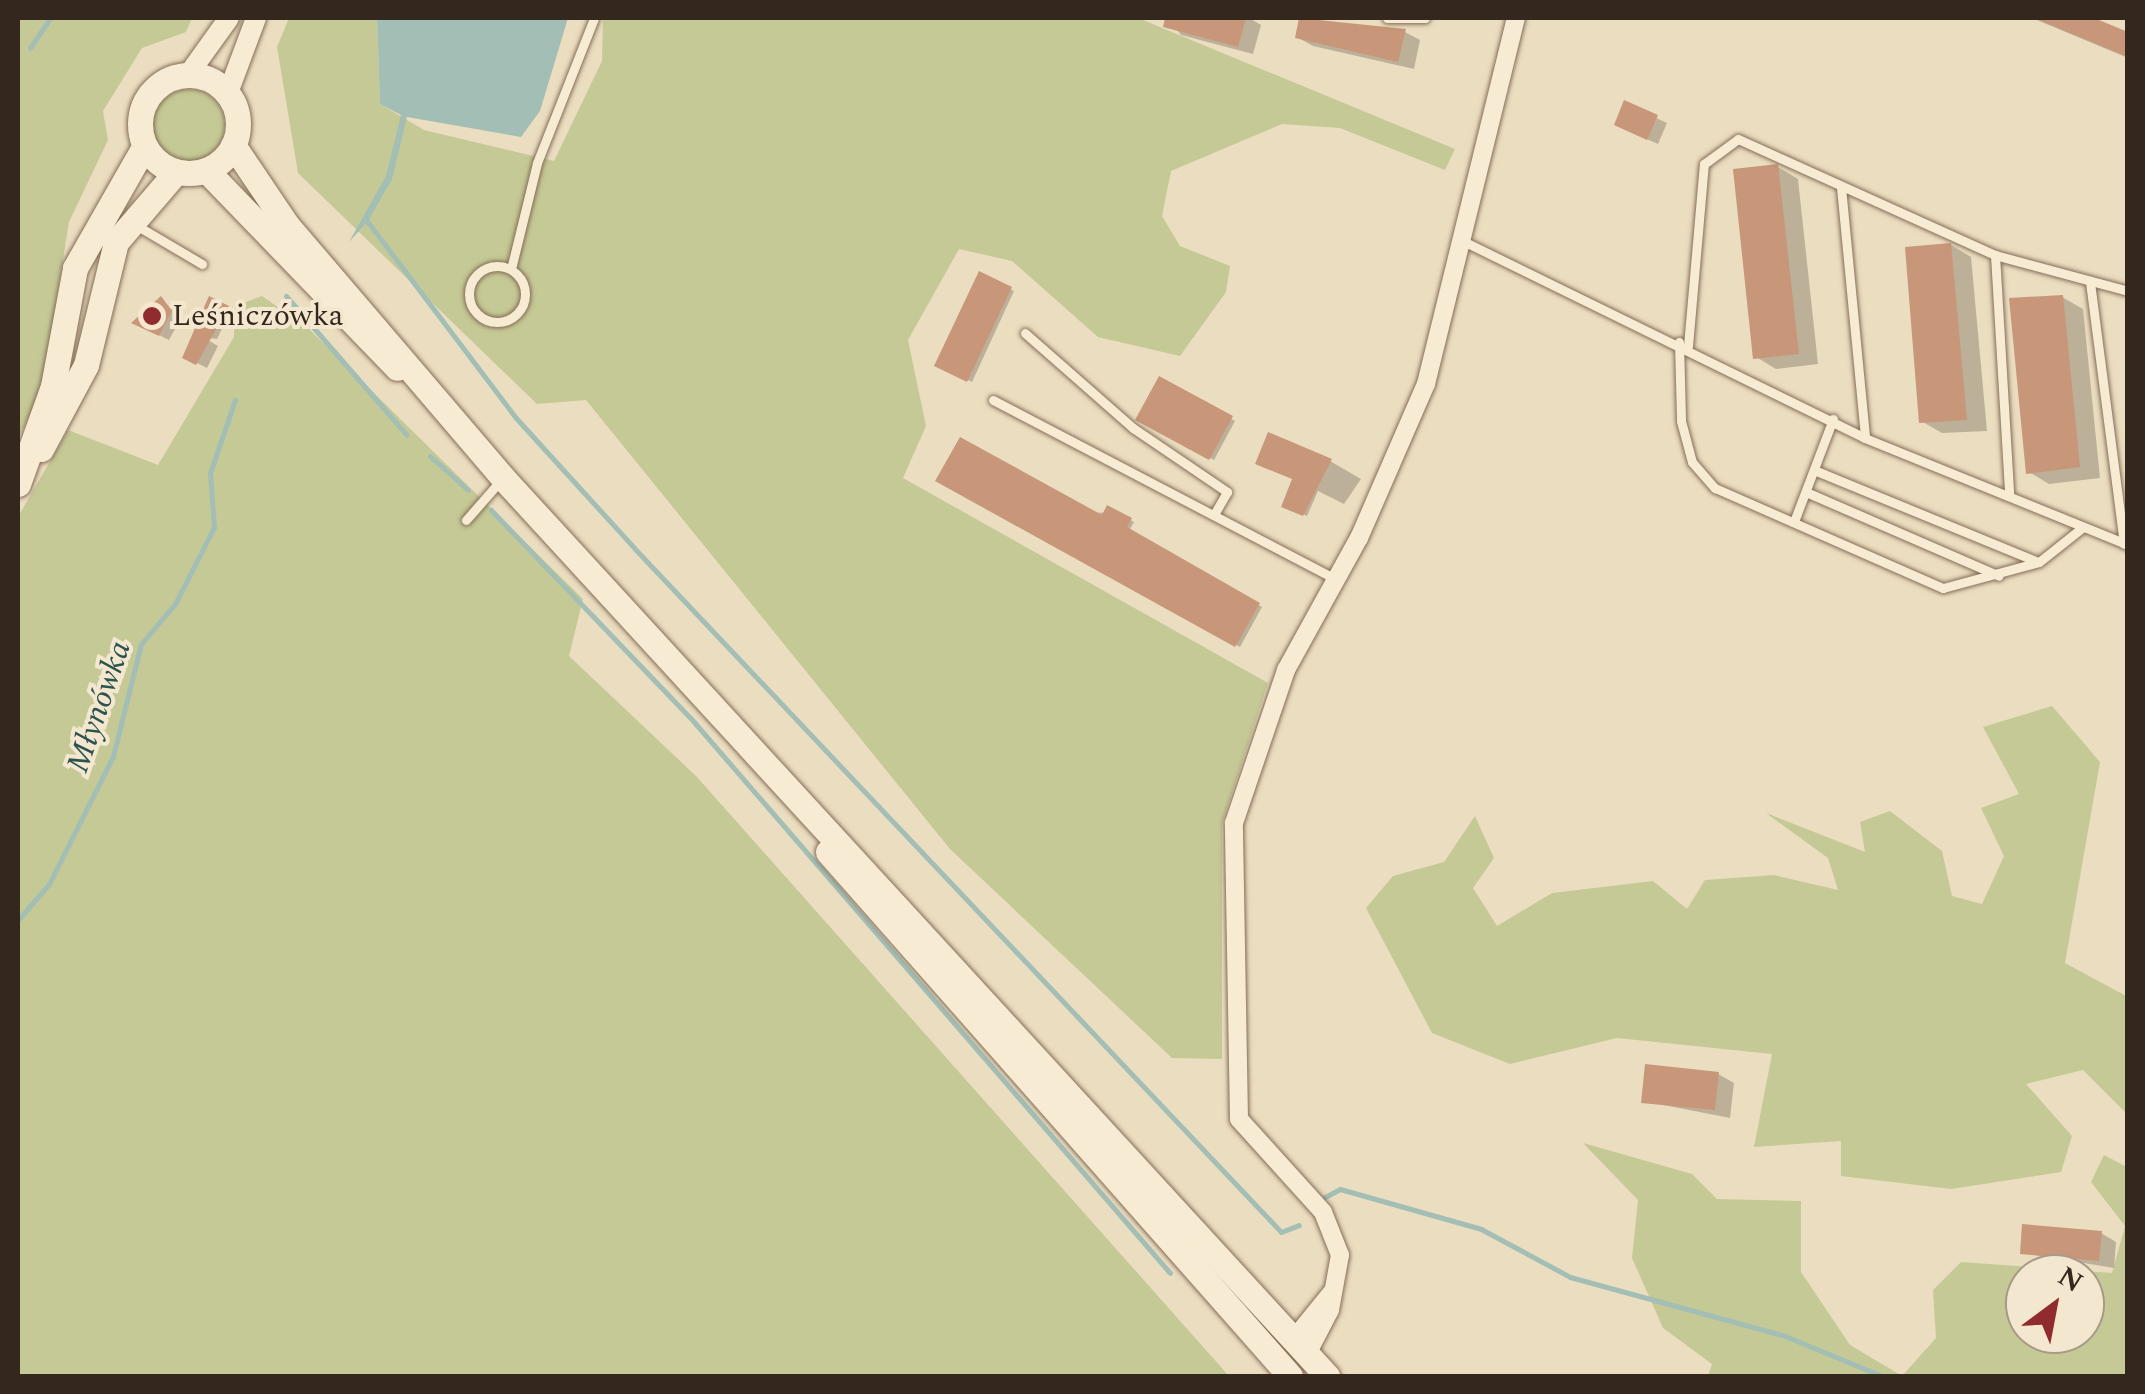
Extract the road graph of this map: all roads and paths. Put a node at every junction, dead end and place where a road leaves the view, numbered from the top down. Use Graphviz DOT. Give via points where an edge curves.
graph roads {
  1 [pos="229,18"];
  2 [pos="256,18"];
  3 [pos="594,18"];
  4 [pos="1387,18"];
  5 [pos="1426,18"];
  6 [pos="1516,18"];
  7 [pos="188,75"];
  8 [pos="228,93"];
  9 [pos="234,145"];
  10 [pos="144,147"];
  11 [pos="206,170"];
  12 [pos="176,172"];
  13 [pos="1841,186"];
  14 [pos="109,203"];
  15 [pos="130,221"];
  16 [pos="1463,241"];
  17 [pos="1995,255"];
  18 [pos="202,264"];
  19 [pos="511,270"];
  20 [pos="2090,282"];
  21 [pos="2128,291"];
  22 [pos="1025,332"];
  23 [pos="1684,344"];
  24 [pos="993,400"];
  25 [pos="438,405"];
  26 [pos="1834,419"];
  27 [pos="1865,438"];
  28 [pos="1814,470"];
  29 [pos="502,478"];
  30 [pos="19,482"];
  31 [pos="1806,492"];
  32 [pos="2009,493"];
  33 [pos="1215,513"];
  34 [pos="1794,519"];
  35 [pos="466,520"];
  36 [pos="2083,528"];
  37 [pos="2126,544"];
  38 [pos="2039,562"];
  39 [pos="1999,576"];
  40 [pos="1336,580"];
  41 [pos="752,753"];
  42 [pos="1300,1346"];
  43 [pos="1283,1373"];
  44 [pos="1327,1376"];
  1 -- 7 [label="street"];
  2 -- 8 [label="street"];
  3 -- 19 [label="lane" via="537,163"];
  4 -- 5 [label="lane"];
  6 -- 16 [label="street"];
  7 -- 8 [label="main road"];
  7 -- 10 [label="main road" via="148,97 139,124"];
  8 -- 9 [label="main road" via="238,120"];
  9 -- 11 [label="main road"];
  9 -- 25 [label="main road" via="287,225"];
  10 -- 12 [label="main road"];
  10 -- 14 [label="main road"];
  11 -- 12 [label="main road"];
  11 -- 25 [label="main road"];
  12 -- 15 [label="main road"];
  13 -- 17 [label="lane"];
  13 -- 23 [label="lane" via="1756,143 1718,148 1704,164"];
  13 -- 27 [label="lane"];
  14 -- 15 [label="lane"];
  14 -- 30 [label="main road" via="75,268 54,386"];
  15 -- 18 [label="lane"];
  15 -- 30 [label="main road" via="107,265 74,395"];
  16 -- 23 [label="lane"];
  16 -- 40 [label="street" via="1415,414"];
  17 -- 20 [label="lane"];
  17 -- 32 [label="lane"];
  19 -- 19 [label="lane" via="525,291 521,308 500,322 481,318 470,283 492,266"];
  20 -- 21 [label="lane"];
  20 -- 37 [label="lane"];
  22 -- 33 [label="lane" via="1132,428 1227,492"];
  23 -- 26 [label="lane"];
  23 -- 34 [label="lane" via="1692,462 1715,488"];
  24 -- 33 [label="lane"];
  25 -- 29 [label="main road"];
  26 -- 27 [label="lane"];
  26 -- 28 [label="lane"];
  27 -- 32 [label="lane"];
  28 -- 31 [label="lane"];
  28 -- 38 [label="lane"];
  29 -- 35 [label="lane"];
  29 -- 41 [label="main road"];
  31 -- 34 [label="lane"];
  31 -- 39 [label="lane"];
  32 -- 36 [label="lane"];
  33 -- 40 [label="lane"];
  34 -- 39 [label="lane" via="1942,588"];
  36 -- 37 [label="lane"];
  36 -- 38 [label="lane"];
  38 -- 39 [label="lane"];
  40 -- 42 [label="street" via="1264,725 1242,788 1233,858 1239,1120 1323,1212 1340,1256 1336,1288"];
  41 -- 42 [label="main road"];
  41 -- 43 [label="main road" via="934,980"];
  42 -- 43 [label="street"];
  42 -- 44 [label="main road"];
}
